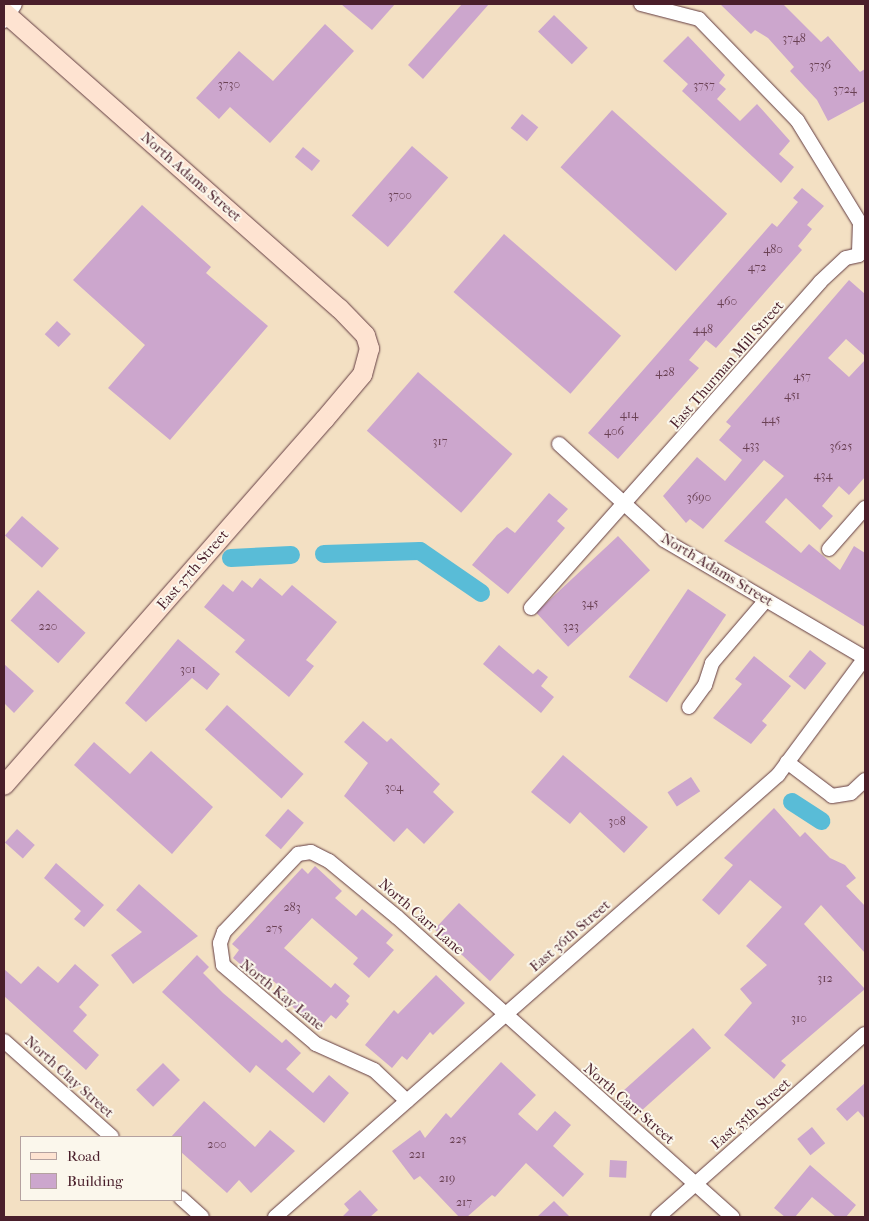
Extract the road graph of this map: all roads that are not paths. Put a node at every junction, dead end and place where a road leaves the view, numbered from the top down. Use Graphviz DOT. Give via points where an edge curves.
graph roads {
  1 [pos="641,4"];
  2 [pos="8,13"];
  3 [pos="862,256"];
  4 [pos="369,348"];
  5 [pos="559,444"];
  6 [pos="625,504"];
  7 [pos="865,508"];
  8 [pos="829,549"];
  9 [pos="766,600"];
  10 [pos="531,608"];
  11 [pos="865,658"];
  12 [pos="689,707"];
  13 [pos="787,762"];
  14 [pos="865,780"];
  15 [pos="4,785"];
  16 [pos="311,852"];
  17 [pos="505,1015"];
  18 [pos="865,1034"];
  19 [pos="4,1041"];
  20 [pos="408,1101"];
  21 [pos="111,1136"];
  22 [pos="696,1184"];
  23 [pos="182,1199"];
  24 [pos="202,1217"];
  25 [pos="275,1217"];
  26 [pos="658,1217"];
  27 [pos="732,1217"];
  1 -- 3 [label="street" via="699,19 797,120 860,223"];
  2 -- 4 [label="street, North Adams Street" via="339,308 365,335"];
  3 -- 6 [label="street, East Thurman Mill Street" via="846,258 820,282"];
  4 -- 15 [label="street, East 37th Street" via="362,374"];
  5 -- 6 [label="street, North Adams Street"];
  6 -- 9 [label="street, North Adams Street" via="664,540"];
  6 -- 10 [label="street, East Thurman Mill Street"];
  7 -- 8 [label="street"];
  9 -- 11 [label="street, North Adams Street"];
  9 -- 12 [label="street" via="712,663 705,685"];
  11 -- 13 [label="street, East 36th Street"];
  13 -- 14 [label="street" via="832,796 851,793"];
  13 -- 17 [label="street, East 36th Street"];
  16 -- 17 [label="street, North Carr Lane" via="329,861 397,917"];
  16 -- 20 [label="street, North Kay Lane" via="288,860 224,932 220,954 229,972 301,1033 374,1070"];
  17 -- 20 [label="street, East 36th Street"];
  17 -- 22 [label="street, North Carr Street"];
  18 -- 22 [label="street, East 35th Street"];
  19 -- 21 [label="street, North Clay Street"];
  20 -- 25 [label="street, East 36th Street"];
  22 -- 26 [label="street, East 35th Street"];
  22 -- 27 [label="street, North Carr Street"];
  23 -- 24 [label="street"];
}
